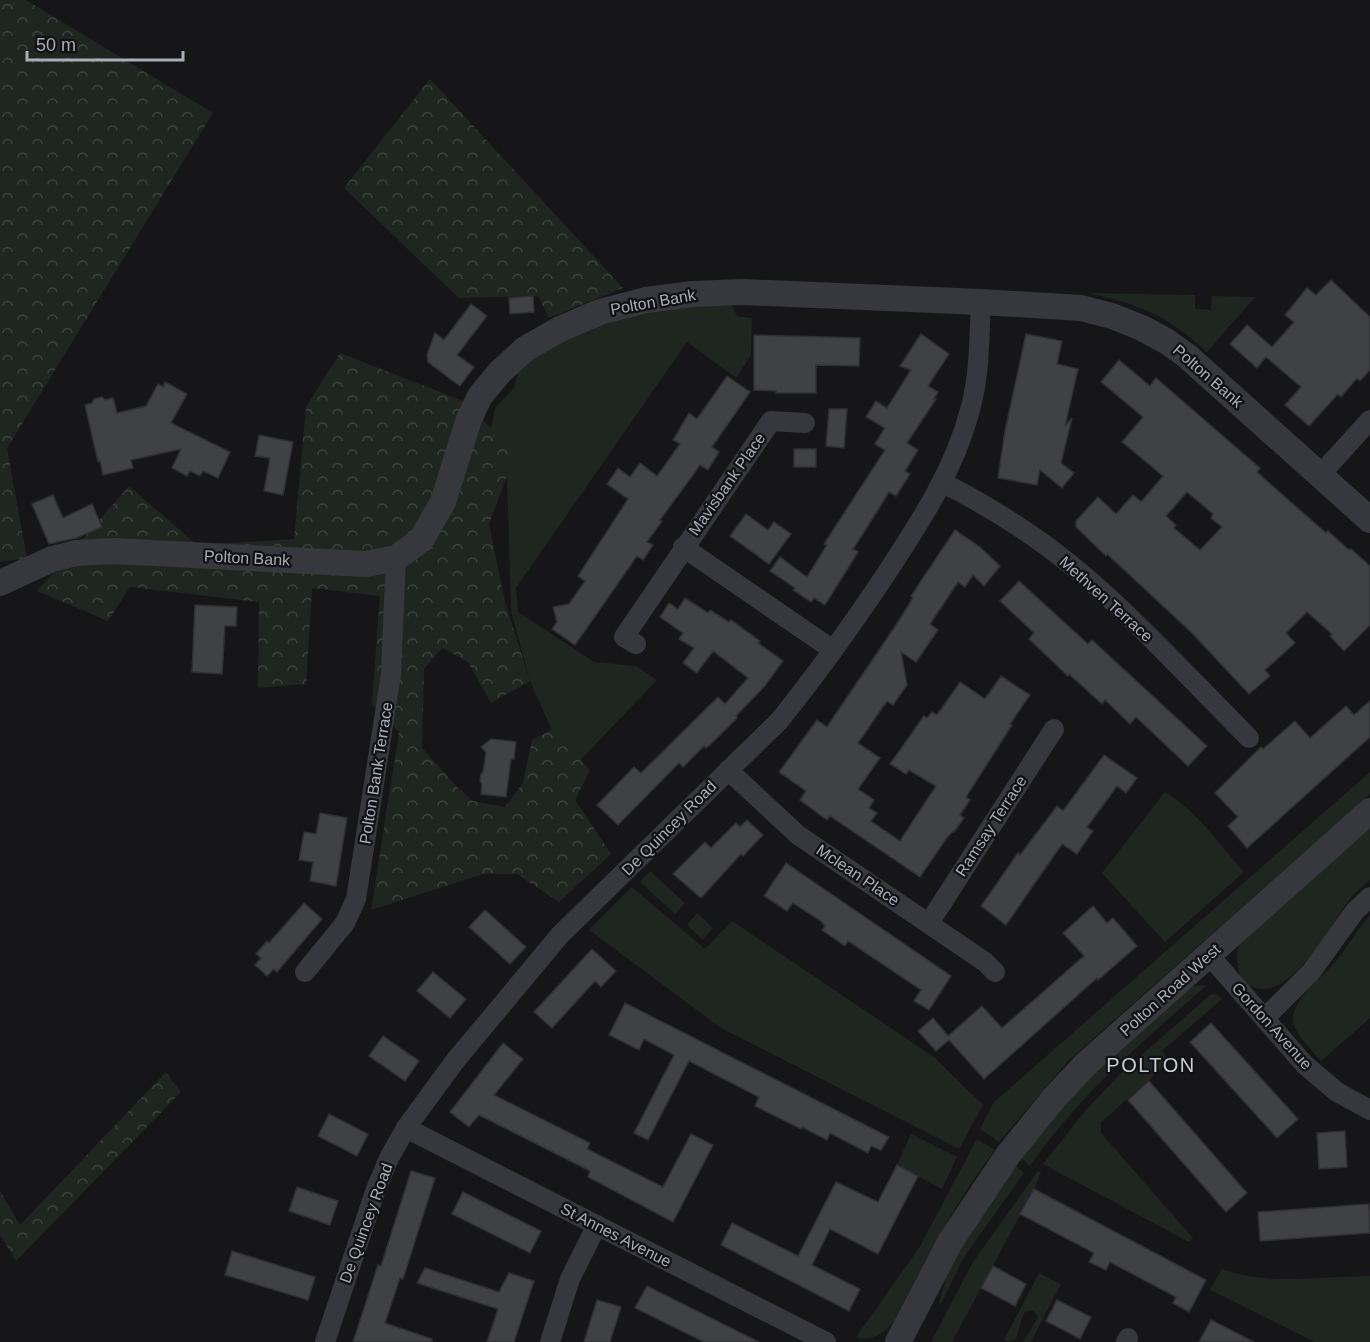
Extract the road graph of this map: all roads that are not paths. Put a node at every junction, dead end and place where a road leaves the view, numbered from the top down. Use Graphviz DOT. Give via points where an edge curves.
graph roads {
  1 [pos="981,302"];
  2 [pos="1370,420"];
  3 [pos="806,423"];
  4 [pos="1320,475"];
  5 [pos="943,483"];
  6 [pos="1370,520"];
  7 [pos="683,547"];
  8 [pos="396,558"];
  9 [pos="0,583"];
  10 [pos="636,644"];
  11 [pos="833,650"];
  12 [pos="1054,729"];
  13 [pos="1249,738"];
  14 [pos="728,770"];
  15 [pos="1370,811"];
  16 [pos="1370,897"];
  17 [pos="929,923"];
  18 [pos="1209,955"];
  19 [pos="305,972"];
  20 [pos="995,972"];
  21 [pos="1265,1018"];
  22 [pos="1370,1110"];
  23 [pos="406,1128"];
  24 [pos="597,1225"];
  25 [pos="325,1342"];
  26 [pos="550,1342"];
  27 [pos="826,1342"];
  28 [pos="898,1342"];
  1 -- 4 [label="street, Polton Bank" via="1081,308 1112,316 1166,340"];
  1 -- 5 [label="street, De Quincey Road" via="978,370 971,408"];
  1 -- 8 [label="street, Polton Bank" via="742,292 693,294 646,300 600,312 560,329 525,349 480,396 443,502 421,540"];
  2 -- 4 [label="street"];
  3 -- 7 [label="street, Mavisbank Place" via="771,421"];
  4 -- 6 [label="street, Polton Bank"];
  5 -- 11 [label="street, De Quincey Road"];
  5 -- 13 [label="street, Methven Terrace" via="1042,542 1089,581"];
  7 -- 10 [label="street, Mavisbank Place" via="624,637"];
  7 -- 11 [label="street, Mavisbank Place"];
  8 -- 9 [label="street, Polton Bank" via="366,564 113,551 52,559"];
  8 -- 19 [label="street, Polton Bank Terrace" via="391,674 356,899 345,922"];
  11 -- 14 [label="street, De Quincey Road" via="779,721"];
  12 -- 17 [label="street, Ramsay Terrace"];
  14 -- 17 [label="street, Mclean Place" via="798,835"];
  14 -- 23 [label="street, De Quincey Road" via="560,935 455,1061"];
  15 -- 18 [label="street, Polton Road West"];
  16 -- 21 [label="street" via="1355,911 1311,972"];
  17 -- 20 [label="street, Mclean Place"];
  18 -- 21 [label="street, Gordon Avenue"];
  18 -- 28 [label="street, Polton Road West" via="1086,1064 1008,1155 950,1242"];
  21 -- 22 [label="street, Gordon Avenue" via="1305,1065 1337,1092"];
  23 -- 24 [label="street, St Annes Avenue"];
  23 -- 25 [label="street, De Quincey Road" via="376,1189"];
  24 -- 26 [label="street" via="570,1279"];
  24 -- 27 [label="street, St Annes Avenue"];
}
